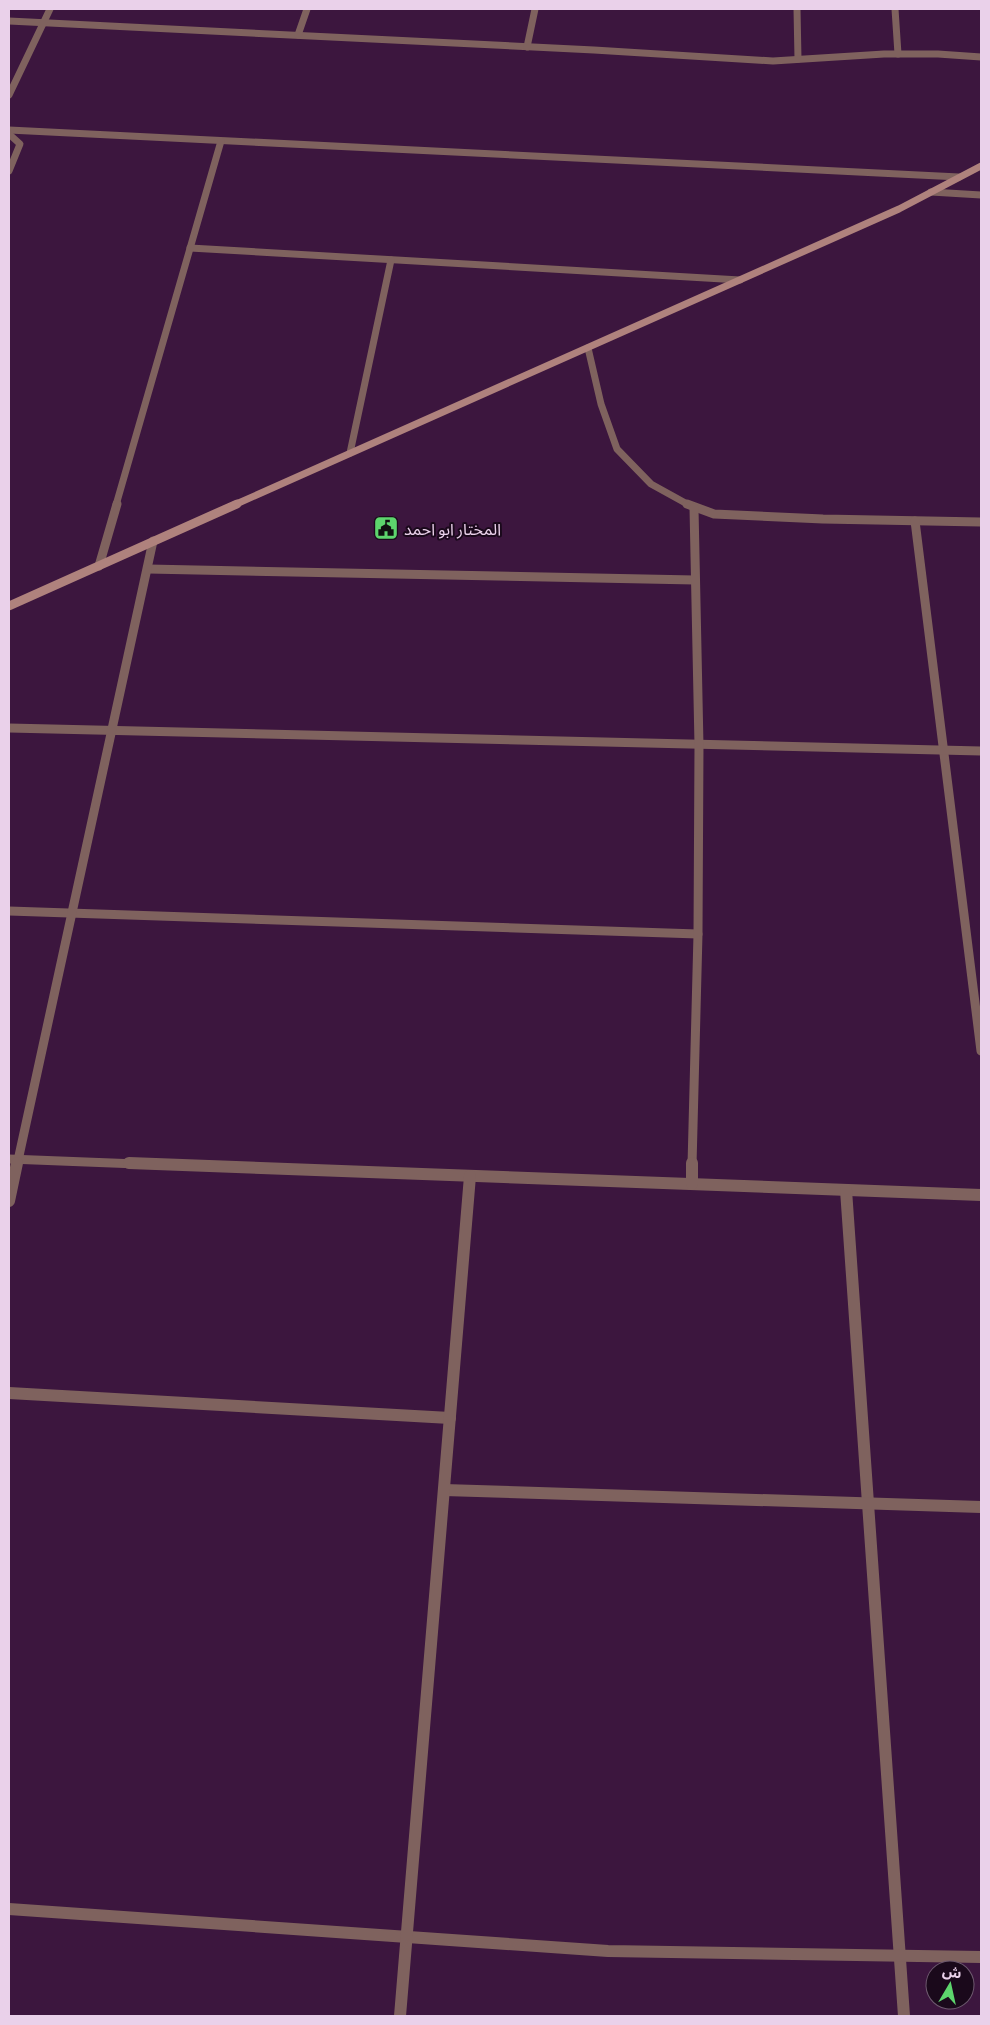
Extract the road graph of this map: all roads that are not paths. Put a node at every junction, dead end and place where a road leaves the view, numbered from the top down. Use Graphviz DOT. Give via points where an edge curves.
graph roads {
  1 [pos="50,9"];
  2 [pos="307,9"];
  3 [pos="535,9"];
  4 [pos="797,9"];
  5 [pos="895,9"];
  6 [pos="9,21"];
  7 [pos="44,22"];
  8 [pos="298,35"];
  9 [pos="527,47"];
  10 [pos="898,54"];
  11 [pos="981,57"];
  12 [pos="798,59"];
  13 [pos="9,94"];
  14 [pos="9,132"];
  15 [pos="221,141"];
  16 [pos="981,166"];
  17 [pos="9,171"];
  18 [pos="959,177"];
  19 [pos="931,192"];
  20 [pos="981,196"];
  21 [pos="190,248"];
  22 [pos="391,260"];
  23 [pos="740,280"];
  24 [pos="588,348"];
  25 [pos="350,454"];
  26 [pos="694,508"];
  27 [pos="915,521"];
  28 [pos="981,522"];
  29 [pos="154,541"];
  30 [pos="99,566"];
  31 [pos="148,569"];
  32 [pos="695,580"];
  33 [pos="9,606"];
  34 [pos="9,728"];
  35 [pos="112,730"];
  36 [pos="699,745"];
  37 [pos="944,750"];
  38 [pos="981,751"];
  39 [pos="9,911"];
  40 [pos="72,913"];
  41 [pos="698,934"];
  42 [pos="981,1051"];
  43 [pos="13,1159"];
  44 [pos="470,1176"];
  45 [pos="692,1184"];
  46 [pos="846,1190"];
  47 [pos="981,1195"];
  48 [pos="9,1201"];
  49 [pos="9,1393"];
  50 [pos="450,1418"];
  51 [pos="444,1490"];
  52 [pos="868,1502"];
  53 [pos="981,1506"];
  54 [pos="9,1909"];
  55 [pos="407,1937"];
  56 [pos="900,1956"];
  57 [pos="981,1957"];
  58 [pos="400,2016"];
  59 [pos="904,2016"];
  1 -- 7 [label="street"];
  2 -- 8 [label="street"];
  3 -- 9 [label="street"];
  4 -- 12 [label="street"];
  5 -- 10 [label="street"];
  6 -- 7 [label="street"];
  7 -- 8 [label="street"];
  7 -- 13 [label="street"];
  8 -- 9 [label="street"];
  9 -- 12 [label="street" via="773,61"];
  10 -- 11 [label="street"];
  10 -- 12 [label="street"];
  14 -- 15 [label="street"];
  14 -- 17 [label="street" via="20,144"];
  15 -- 18 [label="street"];
  15 -- 21 [label="street"];
  16 -- 18 [label="main road"];
  18 -- 19 [label="main road"];
  19 -- 20 [label="street"];
  19 -- 23 [label="main road"];
  21 -- 22 [label="street"];
  21 -- 30 [label="street"];
  22 -- 23 [label="street"];
  22 -- 25 [label="street"];
  23 -- 24 [label="main road"];
  24 -- 25 [label="main road"];
  24 -- 26 [label="street" via="601,404 617,449 650,484"];
  25 -- 29 [label="main road"];
  26 -- 27 [label="street" via="714,514"];
  26 -- 32 [label="street"];
  27 -- 28 [label="street"];
  27 -- 37 [label="street"];
  29 -- 30 [label="main road"];
  29 -- 31 [label="street"];
  30 -- 33 [label="main road"];
  31 -- 32 [label="street"];
  31 -- 35 [label="street"];
  32 -- 36 [label="street"];
  34 -- 35 [label="street"];
  35 -- 36 [label="street"];
  35 -- 40 [label="street"];
  36 -- 37 [label="street"];
  36 -- 41 [label="street"];
  37 -- 38 [label="street"];
  37 -- 42 [label="street"];
  39 -- 40 [label="street"];
  40 -- 41 [label="street"];
  40 -- 43 [label="street"];
  41 -- 45 [label="street"];
  43 -- 44 [label="street"];
  43 -- 48 [label="street"];
  44 -- 45 [label="street"];
  44 -- 50 [label="street"];
  45 -- 46 [label="street"];
  46 -- 47 [label="street"];
  46 -- 52 [label="street"];
  49 -- 50 [label="street"];
  50 -- 51 [label="street"];
  51 -- 52 [label="street"];
  51 -- 55 [label="street"];
  52 -- 53 [label="street"];
  52 -- 56 [label="street"];
  54 -- 55 [label="street"];
  55 -- 56 [label="street" via="608,1951"];
  55 -- 58 [label="street"];
  56 -- 57 [label="street"];
  56 -- 59 [label="street"];
}
